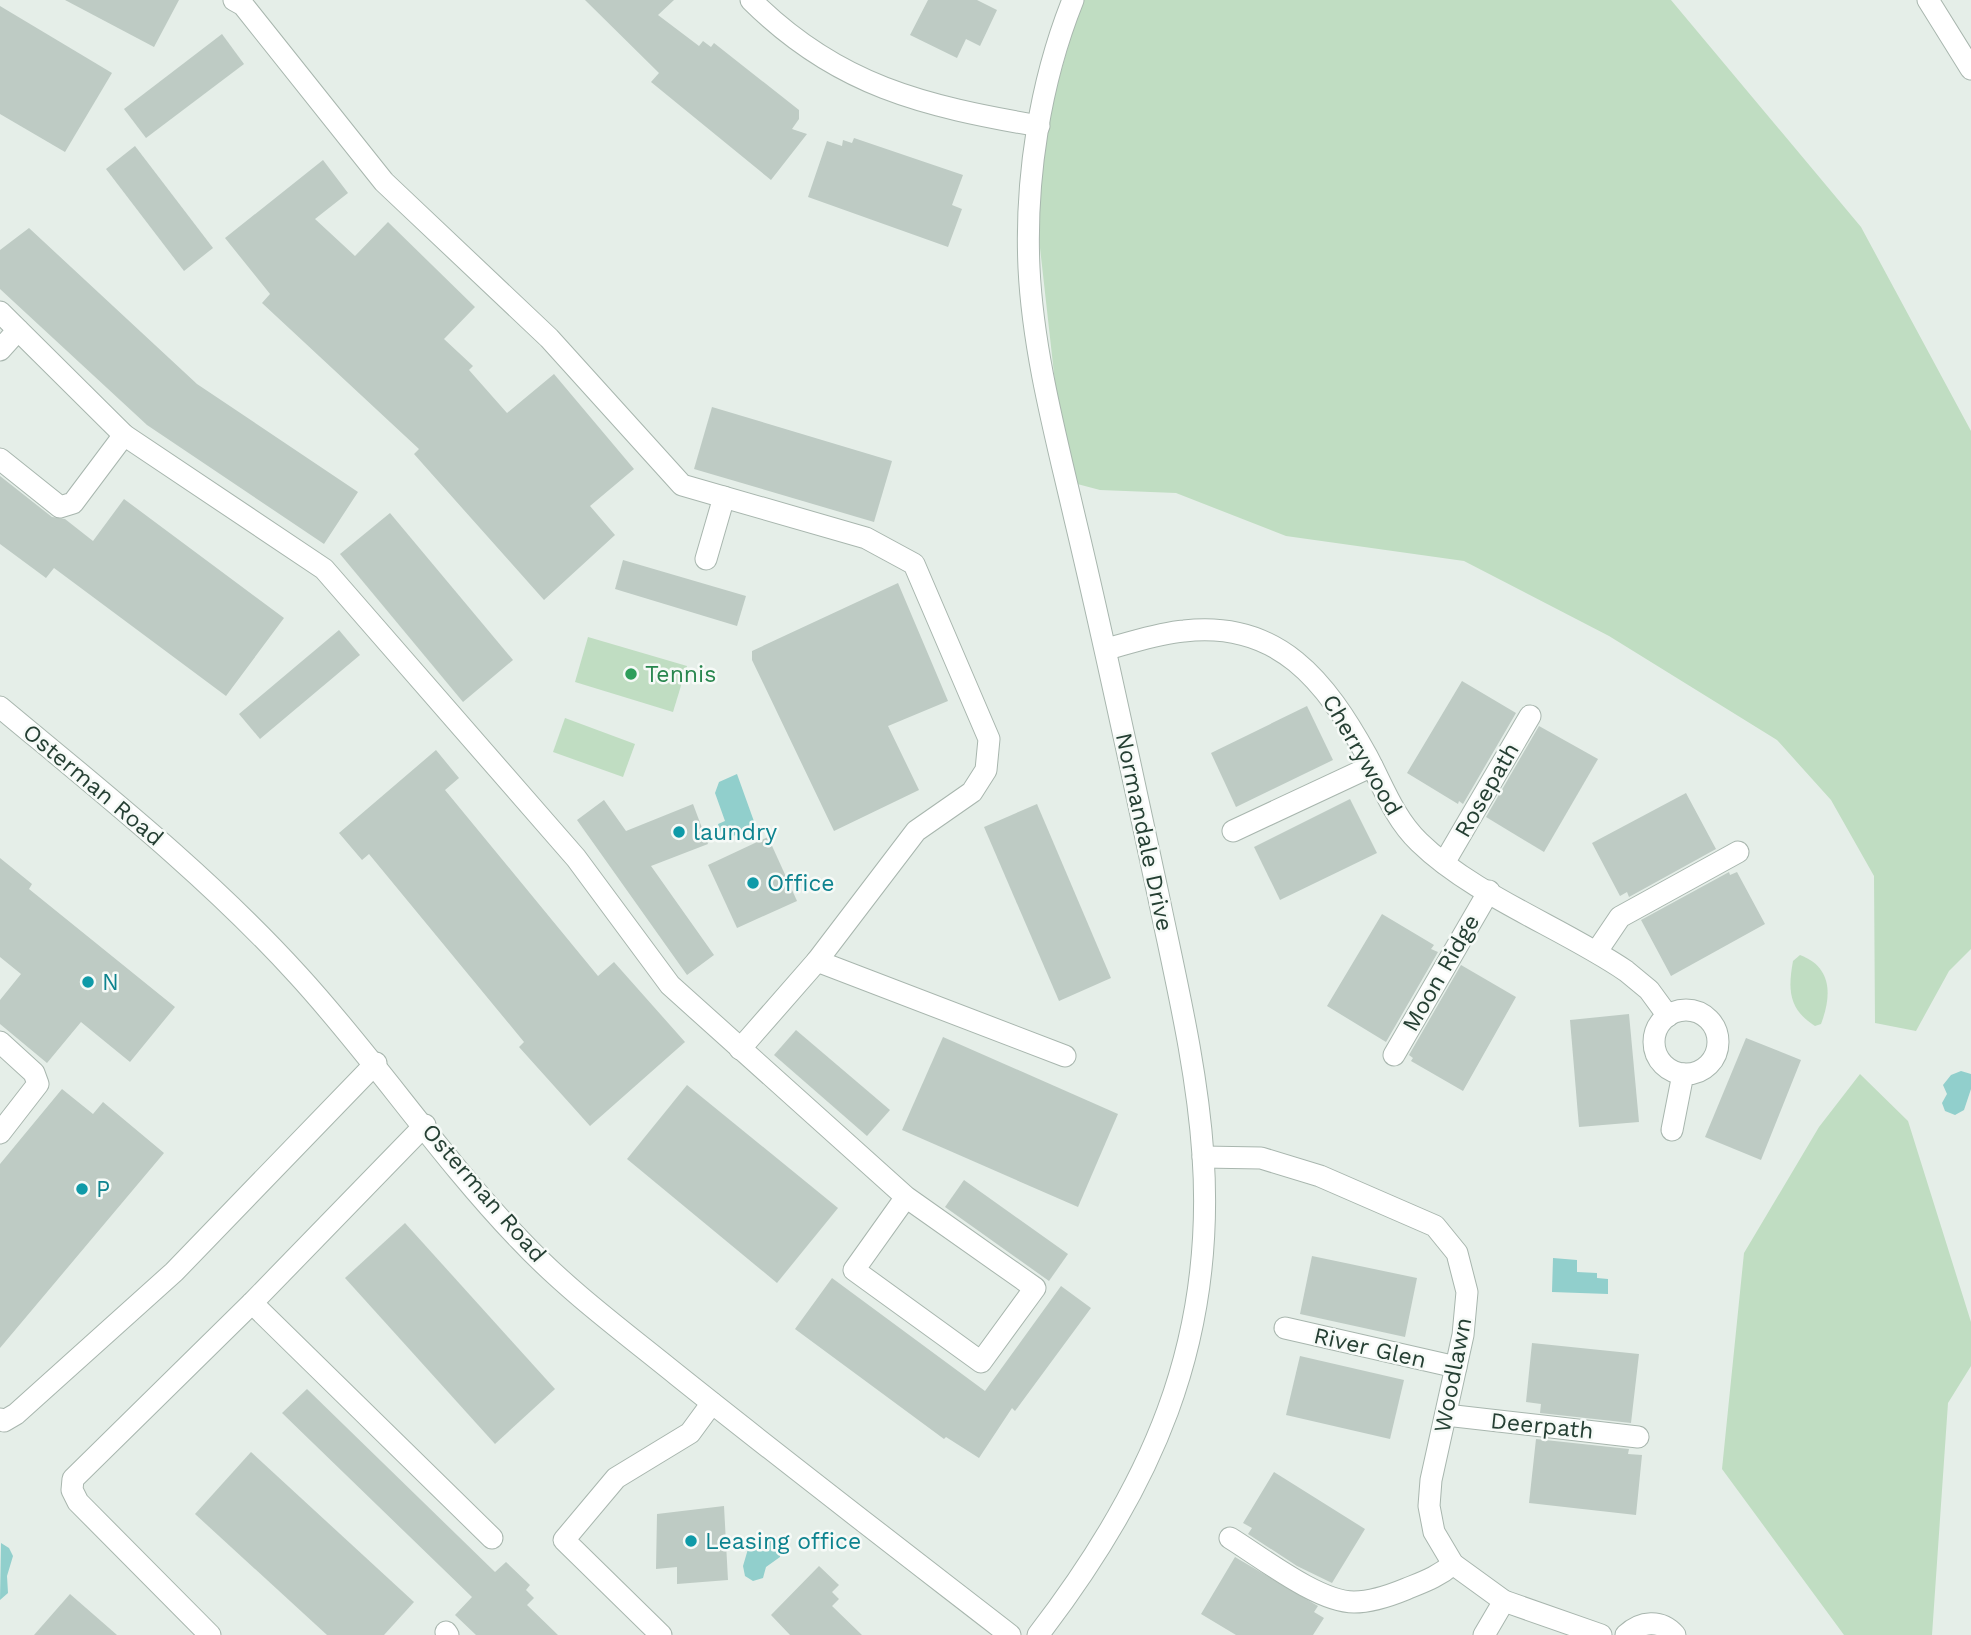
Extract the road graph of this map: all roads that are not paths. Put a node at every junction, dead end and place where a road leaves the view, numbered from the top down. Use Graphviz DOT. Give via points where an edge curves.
graph roads {
  1 [pos="234,0"];
  2 [pos="751,0"];
  3 [pos="1073,0"];
  4 [pos="1928,0"];
  5 [pos="1971,69"];
  6 [pos="1039,126"];
  7 [pos="0,312"];
  8 [pos="18,330"];
  9 [pos="0,350"];
  10 [pos="124,435"];
  11 [pos="0,459"];
  12 [pos="724,497"];
  13 [pos="706,559"];
  14 [pos="1106,649"];
  15 [pos="0,707"];
  16 [pos="1530,716"];
  17 [pos="1372,766"];
  18 [pos="1233,831"];
  19 [pos="1738,852"];
  20 [pos="1444,863"];
  21 [pos="1489,891"];
  22 [pos="1597,951"];
  23 [pos="817,961"];
  24 [pos="1668,1016"];
  25 [pos="0,1042"];
  26 [pos="740,1049"];
  27 [pos="1394,1055"];
  28 [pos="1065,1056"];
  29 [pos="376,1063"];
  30 [pos="1683,1074"];
  31 [pos="425,1125"];
  32 [pos="1672,1130"];
  33 [pos="0,1133"];
  34 [pos="1203,1157"];
  35 [pos="906,1197"];
  36 [pos="252,1303"];
  37 [pos="1285,1328"];
  38 [pos="1456,1367"];
  39 [pos="712,1403"];
  40 [pos="1446,1415"];
  41 [pos="0,1419"];
  42 [pos="1638,1437"];
  43 [pos="492,1538"];
  44 [pos="1230,1538"];
  45 [pos="1453,1564"];
  46 [pos="1504,1601"];
  47 [pos="210,1635"];
  48 [pos="661,1635"];
  49 [pos="1010,1635"];
  50 [pos="1038,1635"];
  51 [pos="1484,1635"];
  52 [pos="1601,1635"];
  53 [pos="1626,1635"];
  54 [pos="1675,1635"];
  1 -- 12 [label="street" via="243,5 384,182 549,338 682,485"];
  2 -- 6 [label="street" via="808,47 858,79 929,104"];
  3 -- 6 [label="street, Normandale Drive"];
  4 -- 5 [label="street"];
  6 -- 14 [label="street, Normandale Drive" via="1029,268 1052,423"];
  7 -- 8 [label="street"];
  8 -- 9 [label="street"];
  8 -- 10 [label="street"];
  10 -- 11 [label="street" via="74,503 60,508"];
  10 -- 26 [label="street" via="324,569 576,858 670,985"];
  12 -- 13 [label="street"];
  12 -- 23 [label="street" via="866,538 914,564 989,739 986,770 972,792 916,831"];
  14 -- 17 [label="street, Cherrywood" via="1183,631 1209,630 1242,633 1272,646 1294,659 1336,702"];
  14 -- 34 [label="street, Normandale Drive" via="1188,1040"];
  15 -- 29 [label="street, Osterman Road" via="228,904"];
  16 -- 20 [label="street, Rosepath"];
  17 -- 18 [label="street"];
  17 -- 20 [label="street, Cherrywood" via="1403,825"];
  19 -- 22 [label="street" via="1619,917"];
  20 -- 21 [label="street, Cherrywood"];
  21 -- 22 [label="street, Cherrywood"];
  21 -- 27 [label="street, Moon Ridge"];
  22 -- 24 [label="street, Cherrywood" via="1648,990"];
  23 -- 26 [label="street"];
  23 -- 28 [label="street"];
  24 -- 30 [label="street" via="1655,1034 1654,1045 1664,1065"];
  24 -- 30 [label="street" via="1689,1010 1699,1013 1718,1039 1717,1050 1704,1068"];
  25 -- 33 [label="street" via="34,1073 38,1084"];
  26 -- 35 [label="street"];
  29 -- 31 [label="street, Osterman Road"];
  29 -- 41 [label="street" via="174,1272 16,1414"];
  30 -- 32 [label="street"];
  31 -- 36 [label="street"];
  31 -- 39 [label="street, Osterman Road" via="520,1241"];
  34 -- 38 [label="street, Woodlawn" via="1261,1158 1320,1176 1435,1226 1457,1253 1467,1292"];
  34 -- 50 [label="street, Normandale Drive" via="1204,1223 1196,1298 1185,1362 1165,1424 1135,1489 1101,1546"];
  35 -- 35 [label="street" via="854,1270 981,1362 1035,1288"];
  36 -- 43 [label="street"];
  36 -- 47 [label="street" via="72,1479 71,1485 78,1502"];
  37 -- 38 [label="street, River Glen"];
  38 -- 40 [label="street, Woodlawn"];
  39 -- 48 [label="street" via="690,1433 616,1478 564,1540"];
  39 -- 49 [label="street, Osterman Road"];
  40 -- 42 [label="street, Deerpath"];
  40 -- 45 [label="street, Woodlawn" via="1429,1506 1434,1532"];
  44 -- 45 [label="street" via="1325,1595 1351,1602 1395,1593 1439,1576"];
  45 -- 46 [label="street, Woodlawn"];
  46 -- 51 [label="street"];
  46 -- 52 [label="street, Woodlawn"];
  53 -- 54 [label="street" via="1642,1624 1653,1623"];
}
